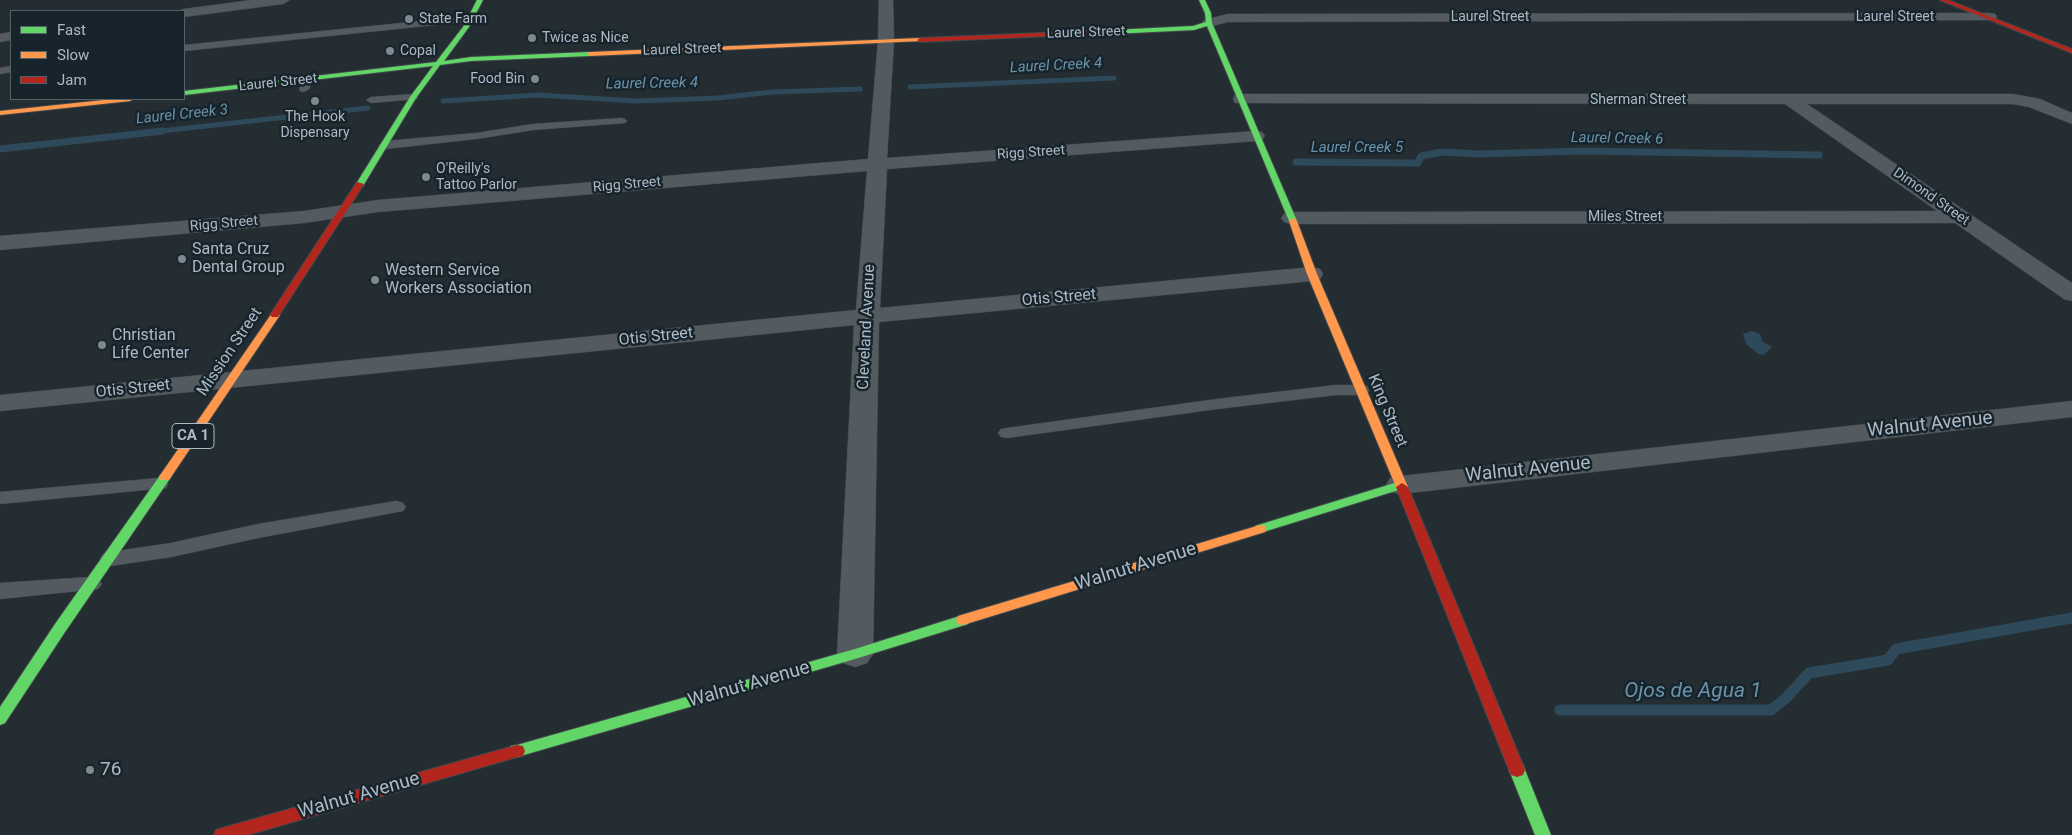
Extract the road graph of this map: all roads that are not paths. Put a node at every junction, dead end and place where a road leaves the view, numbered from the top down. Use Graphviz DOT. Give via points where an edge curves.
graph roads {
  1 [pos="283,0"];
  2 [pos="480,0"];
  3 [pos="886,0"];
  4 [pos="896,0"];
  5 [pos="1202,0"];
  6 [pos="1943,0"];
  7 [pos="185,13"];
  8 [pos="1990,17"];
  9 [pos="471,19"];
  10 [pos="1209,23"];
  11 [pos="886,41"];
  12 [pos="185,48"];
  13 [pos="2072,51"];
  14 [pos="437,64"];
  15 [pos="185,93"];
  16 [pos="413,98"];
  17 [pos="1241,99"];
  18 [pos="121,100"];
  19 [pos="371,100"];
  20 [pos="1790,100"];
  21 [pos="0,113"];
  22 [pos="2072,119"];
  23 [pos="621,121"];
  24 [pos="1256,136"];
  25 [pos="385,145"];
  26 [pos="877,164"];
  27 [pos="342,212"];
  28 [pos="1958,216"];
  29 [pos="1291,218"];
  30 [pos="0,243"];
  31 [pos="1312,274"];
  32 [pos="2072,294"];
  33 [pos="867,316"];
  34 [pos="232,379"];
  35 [pos="1361,390"];
  36 [pos="0,403"];
  37 [pos="2072,409"];
  38 [pos="1007,433"];
  39 [pos="159,484"];
  40 [pos="1401,485"];
  41 [pos="0,498"];
  42 [pos="396,507"];
  43 [pos="110,559"];
  44 [pos="91,584"];
  45 [pos="0,591"];
  46 [pos="855,654"];
  47 [pos="0,719"];
  48 [pos="222,835"];
  49 [pos="1543,835"];
  1 -- 7 [label="street"];
  2 -- 9 [label="main road, Mission Street / CA 1"];
  3 -- 4 [label="lane"];
  3 -- 11 [label="street, Cleveland Avenue"];
  5 -- 10 [label="main road, King Street"];
  6 -- 8 [label="main road"];
  8 -- 10 [label="street, Laurel Street" via="1228,18"];
  8 -- 13 [label="main road"];
  9 -- 12 [label="lane"];
  9 -- 14 [label="main road, Mission Street / CA 1"];
  10 -- 11 [label="main road, Laurel Street" via="1194,28"];
  10 -- 17 [label="main road, King Street"];
  11 -- 14 [label="main road, Laurel Street" via="481,58"];
  11 -- 26 [label="street, Cleveland Avenue"];
  14 -- 15 [label="main road, Laurel Street" via="307,84"];
  14 -- 16 [label="main road, Mission Street / CA 1"];
  16 -- 19 [label="lane"];
  16 -- 25 [label="main road, Mission Street / CA 1"];
  17 -- 20 [label="street, Sherman Street"];
  17 -- 24 [label="main road, King Street"];
  18 -- 21 [label="main road"];
  20 -- 22 [label="street, Sherman Street" via="2013,99 2034,103"];
  20 -- 28 [label="street, Dimond Street"];
  23 -- 25 [label="lane" via="533,127"];
  24 -- 26 [label="street, Rigg Street"];
  24 -- 29 [label="main road, King Street"];
  25 -- 27 [label="main road, Mission Street / CA 1"];
  26 -- 27 [label="street, Rigg Street" via="378,206"];
  26 -- 33 [label="street, Cleveland Avenue"];
  27 -- 30 [label="street, Rigg Street"];
  27 -- 34 [label="main road, Mission Street / CA 1"];
  28 -- 29 [label="street, Miles Street"];
  28 -- 32 [label="street, Dimond Street"];
  29 -- 31 [label="main road, King Street"];
  31 -- 33 [label="street, Otis Street"];
  31 -- 35 [label="main road, King Street"];
  33 -- 34 [label="street, Otis Street"];
  33 -- 46 [label="street, Cleveland Avenue"];
  34 -- 36 [label="street, Otis Street"];
  34 -- 39 [label="main road, Mission Street / CA 1"];
  35 -- 38 [label="lane" via="1217,404"];
  35 -- 40 [label="main road, King Street"];
  37 -- 40 [label="street, Walnut Avenue"];
  39 -- 41 [label="lane"];
  39 -- 43 [label="main road, Mission Street / CA 1"];
  40 -- 46 [label="main road, Walnut Avenue"];
  40 -- 49 [label="main road, King Street"];
  42 -- 43 [label="lane"];
  43 -- 44 [label="main road, Mission Street / CA 1"];
  44 -- 45 [label="lane"];
  44 -- 47 [label="main road, Mission Street / CA 1"];
  46 -- 48 [label="main road, Walnut Avenue"];
}
